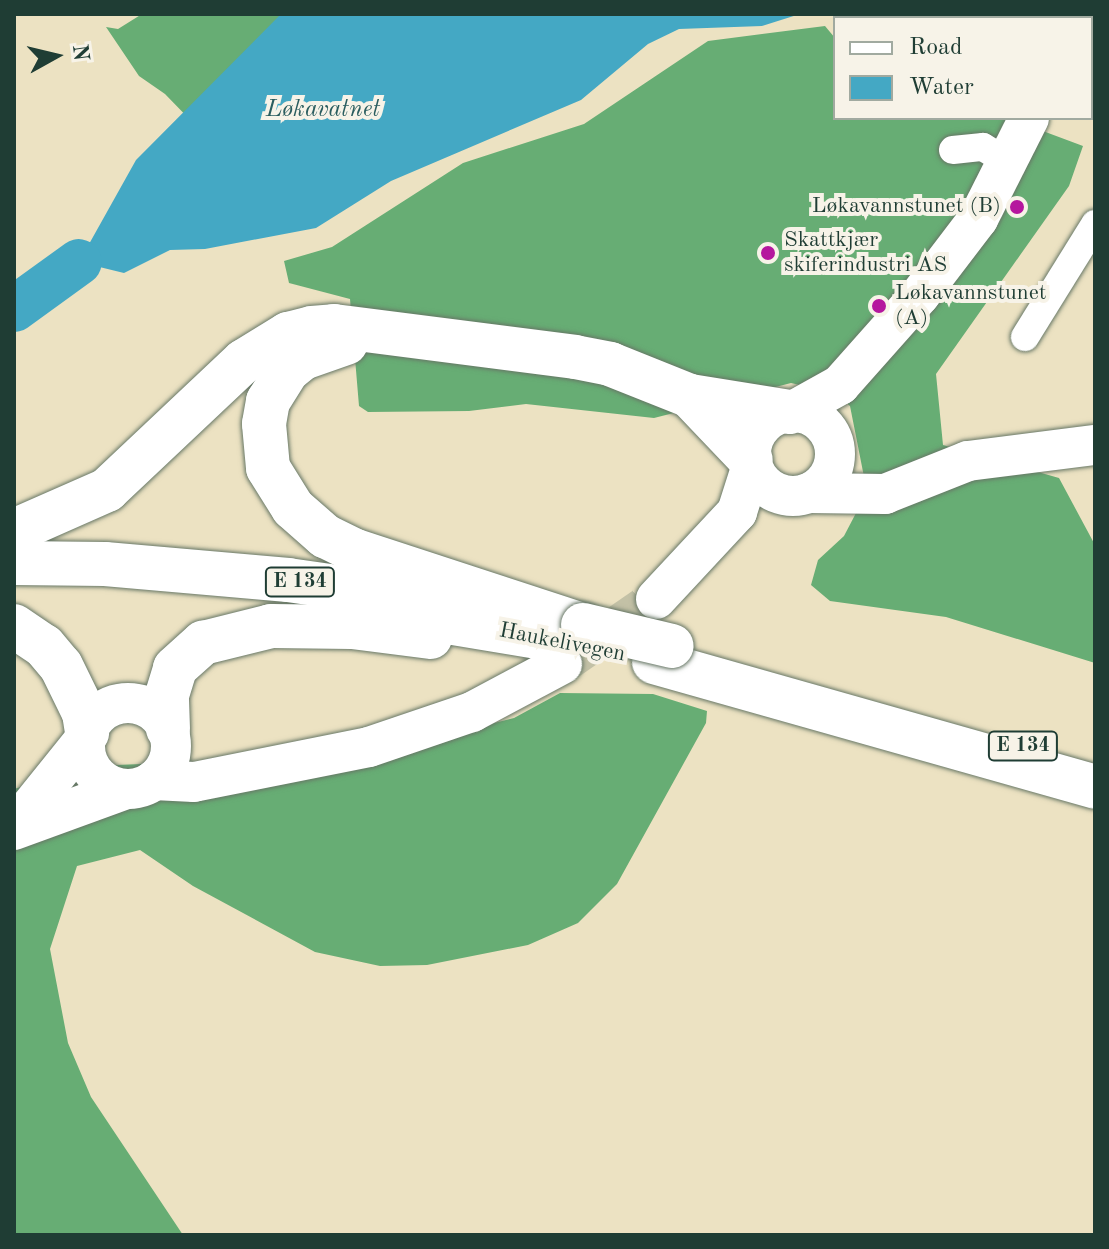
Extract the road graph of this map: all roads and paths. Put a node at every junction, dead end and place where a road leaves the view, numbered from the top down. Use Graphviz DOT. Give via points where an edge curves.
graph roads {
  1 [pos="1028,120"];
  2 [pos="953,150"];
  3 [pos="1010,163"];
  4 [pos="1091,237"];
  5 [pos="892,329"];
  6 [pos="388,336"];
  7 [pos="1025,337"];
  8 [pos="690,396"];
  9 [pos="792,412"];
  10 [pos="1095,445"];
  11 [pos="834,446"];
  12 [pos="752,462"];
  13 [pos="915,480"];
  14 [pos="802,494"];
  15 [pos="14,531"];
  16 [pos="715,542"];
  17 [pos="14,563"];
  18 [pos="14,583"];
  19 [pos="656,599"];
  20 [pos="14,626"];
  21 [pos="572,644"];
  22 [pos="663,654"];
  23 [pos="169,730"];
  24 [pos="86,736"];
  25 [pos="274,765"];
  26 [pos="1095,765"];
  27 [pos="140,784"];
  28 [pos="1095,787"];
  29 [pos="14,828"];
  1 -- 3 [label="main road"];
  2 -- 3 [label="street" via="983,147"];
  3 -- 5 [label="main road" via="978,219"];
  4 -- 7 [label="street"];
  5 -- 9 [label="main road" via="840,385"];
  5 -- 11 [label="main road" via="852,393"];
  6 -- 8 [label="highway, E 134" via="575,357 610,364"];
  6 -- 15 [label="highway, E 134" via="334,326 288,334 263,347 107,490"];
  6 -- 21 [label="highway, E 134" via="327,346 303,358 276,385 264,435 268,468 278,488 325,536"];
  8 -- 9 [label="highway, E 134"];
  8 -- 12 [label="highway, E 134"];
  9 -- 11 [label="main road" via="815,418"];
  9 -- 12 [label="main road" via="760,427"];
  10 -- 13 [label="main road" via="968,461"];
  11 -- 13 [label="main road" via="870,474"];
  11 -- 14 [label="main road" via="833,466"];
  12 -- 14 [label="main road" via="768,488"];
  12 -- 16 [label="main road" via="737,512"];
  13 -- 14 [label="main road" via="885,494"];
  14 -- 16 [label="main road"];
  16 -- 19 [label="main road"];
  17 -- 21 [label="highway, Haukelivegen / E 134" via="105,564 288,580"];
  18 -- 21 [label="highway, Haukelivegen / E 134" via="304,600"];
  20 -- 24 [label="highway" via="44,646 61,666 84,713"];
  21 -- 22 [label="highway, Haukelivegen / E 134, bridge"];
  21 -- 23 [label="highway, E 134" via="459,640 326,626 239,631 203,643 175,668 167,695"];
  21 -- 25 [label="main road" via="472,712 421,731"];
  22 -- 26 [label="highway, Haukelivegen / E 134"];
  22 -- 28 [label="highway, Haukelivegen / E 134"];
  23 -- 24 [label="main road" via="148,707 119,704 105,709"];
  23 -- 25 [label="main road" via="222,760"];
  23 -- 27 [label="main road" via="170,757"];
  24 -- 27 [label="main road" via="89,763 99,777"];
  24 -- 29 [label="main road"];
  25 -- 27 [label="main road" via="194,782"];
  27 -- 29 [label="main road"];
}
